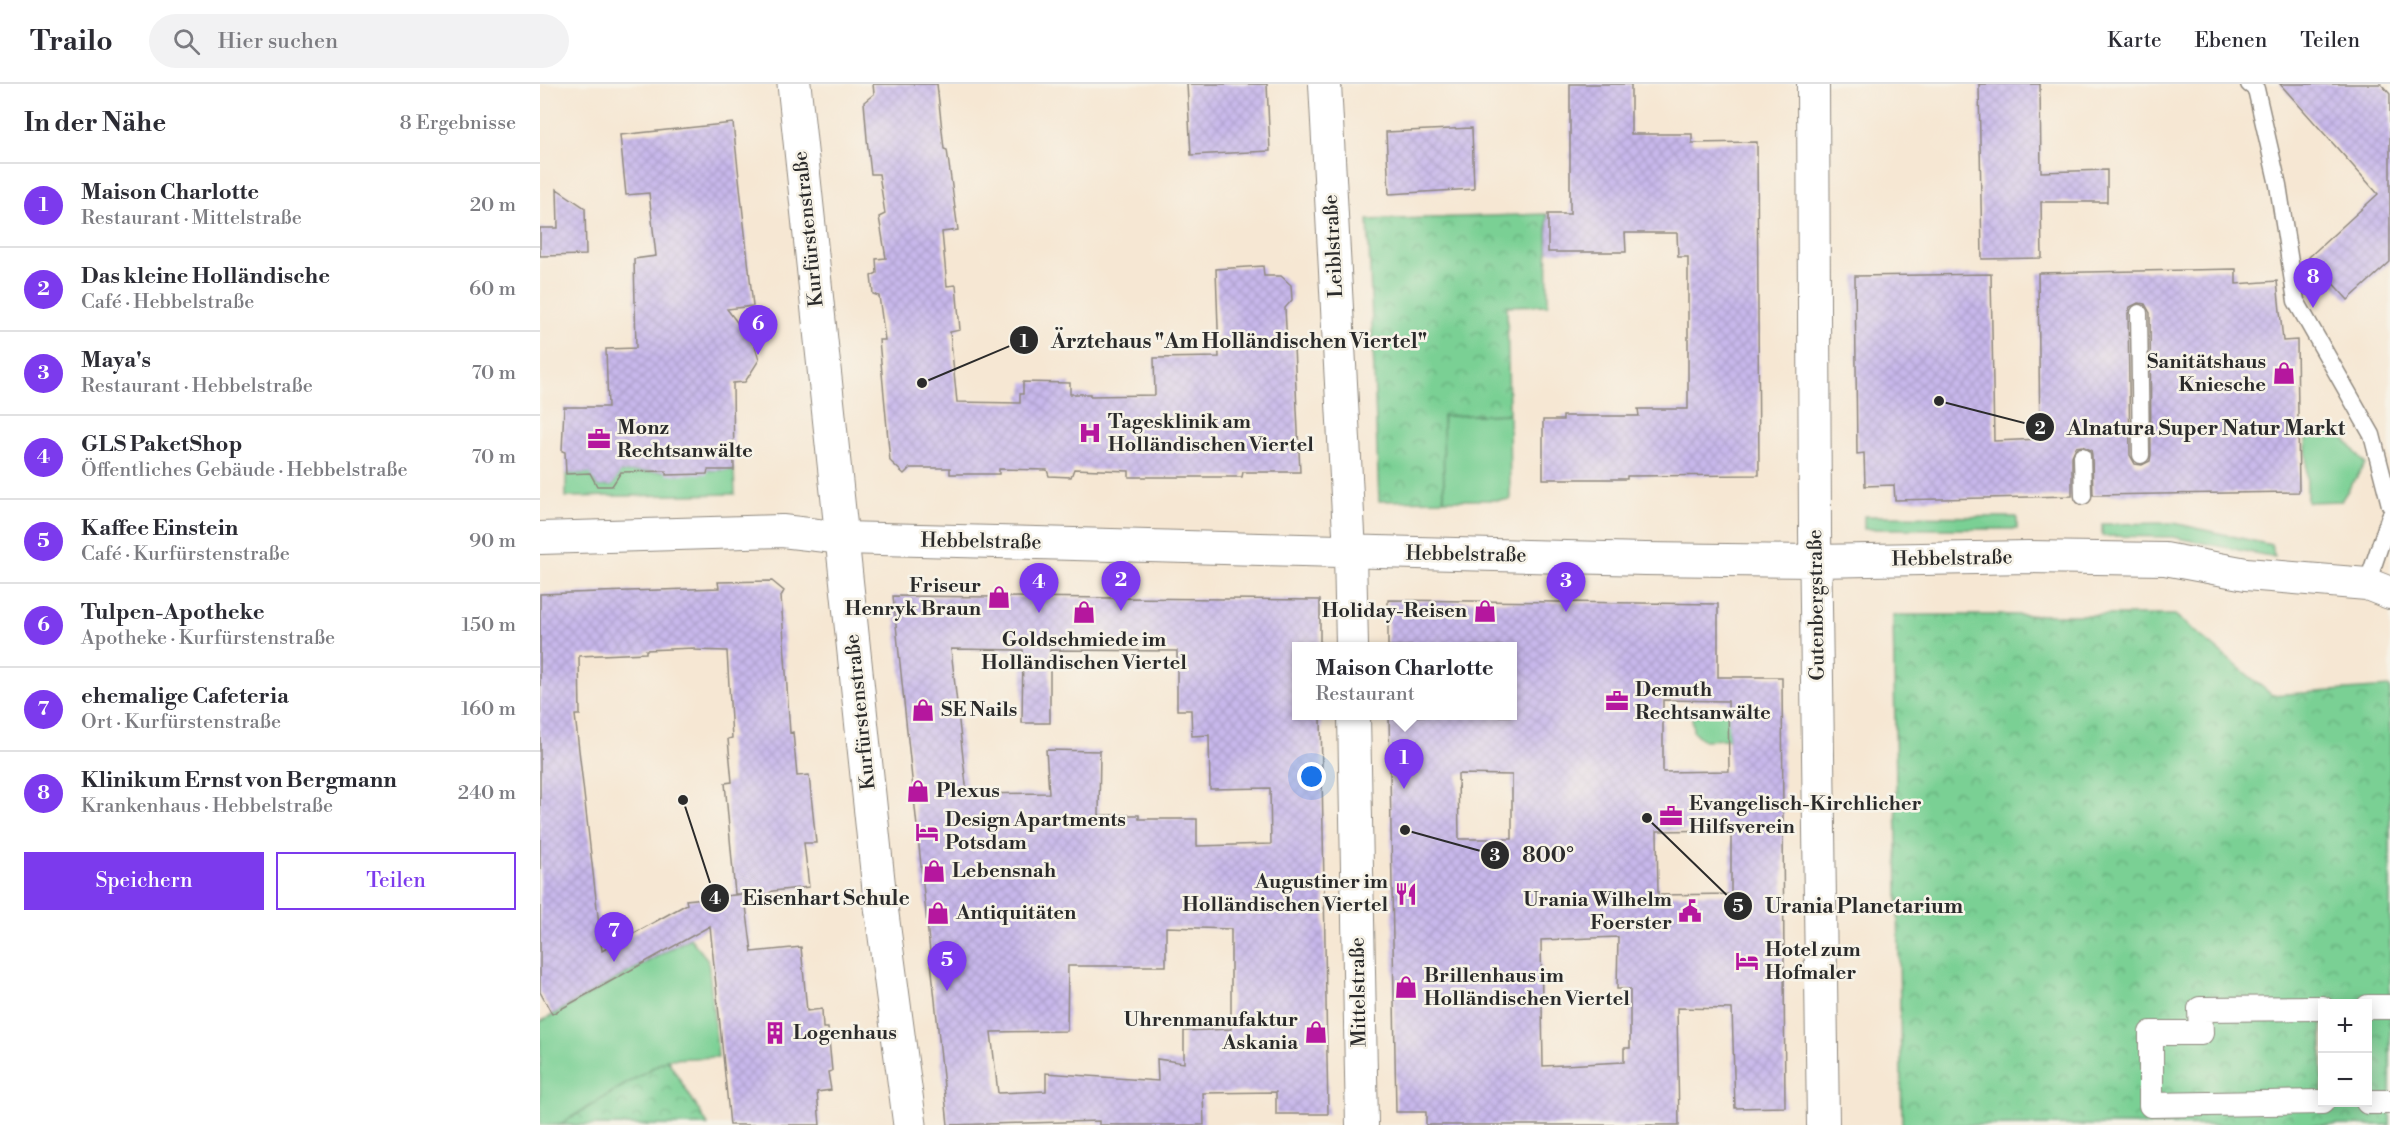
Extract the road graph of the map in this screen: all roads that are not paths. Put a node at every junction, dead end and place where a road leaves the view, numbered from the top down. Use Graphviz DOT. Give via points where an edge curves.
graph roads {
  1 [pos="794,84"];
  2 [pos="1325,84"];
  3 [pos="1813,84"];
  4 [pos="2249,84"];
  5 [pos="2139,313"];
  6 [pos="2141,455"];
  7 [pos="2082,456"];
  8 [pos="2083,496"];
  9 [pos="2390,505"];
  10 [pos="2390,516"];
  11 [pos="540,538"];
  12 [pos="843,538"];
  13 [pos="1350,552"];
  14 [pos="1816,561"];
  15 [pos="2379,588"];
  16 [pos="1352,642"];
  17 [pos="1354,720"];
  18 [pos="2372,1007"];
  19 [pos="2390,1007"];
  20 [pos="2318,1008"];
  21 [pos="2318,1102"];
  22 [pos="2372,1102"];
  23 [pos="2390,1102"];
  24 [pos="910,1125"];
  25 [pos="1362,1125"];
  26 [pos="1823,1125"];
  1 -- 12 [label="street, Kurfürstenstraße"];
  2 -- 13 [label="street, Leiblstraße"];
  3 -- 14 [label="street, Gutenbergstraße"];
  4 -- 9 [label="lane" via="2256,89 2278,185 2296,301 2372,435"];
  5 -- 6 [label="lane"];
  7 -- 8 [label="lane"];
  10 -- 15 [label="lane"];
  11 -- 12 [label="street, Hebbelstraße" via="782,531"];
  12 -- 13 [label="street, Hebbelstraße"];
  12 -- 24 [label="street, Kurfürstenstraße" via="880,899"];
  13 -- 14 [label="street, Hebbelstraße"];
  13 -- 16 [label="street"];
  14 -- 15 [label="street, Hebbelstraße" via="2028,557 2165,560 2246,574"];
  14 -- 26 [label="street, Gutenbergstraße"];
  17 -- 25 [label="street, Mittelstraße"];
  18 -- 19 [label="street"];
  20 -- 21 [label="street" via="2200,1009 2201,1033 2151,1033 2151,1105"];
  22 -- 23 [label="street"];
}
